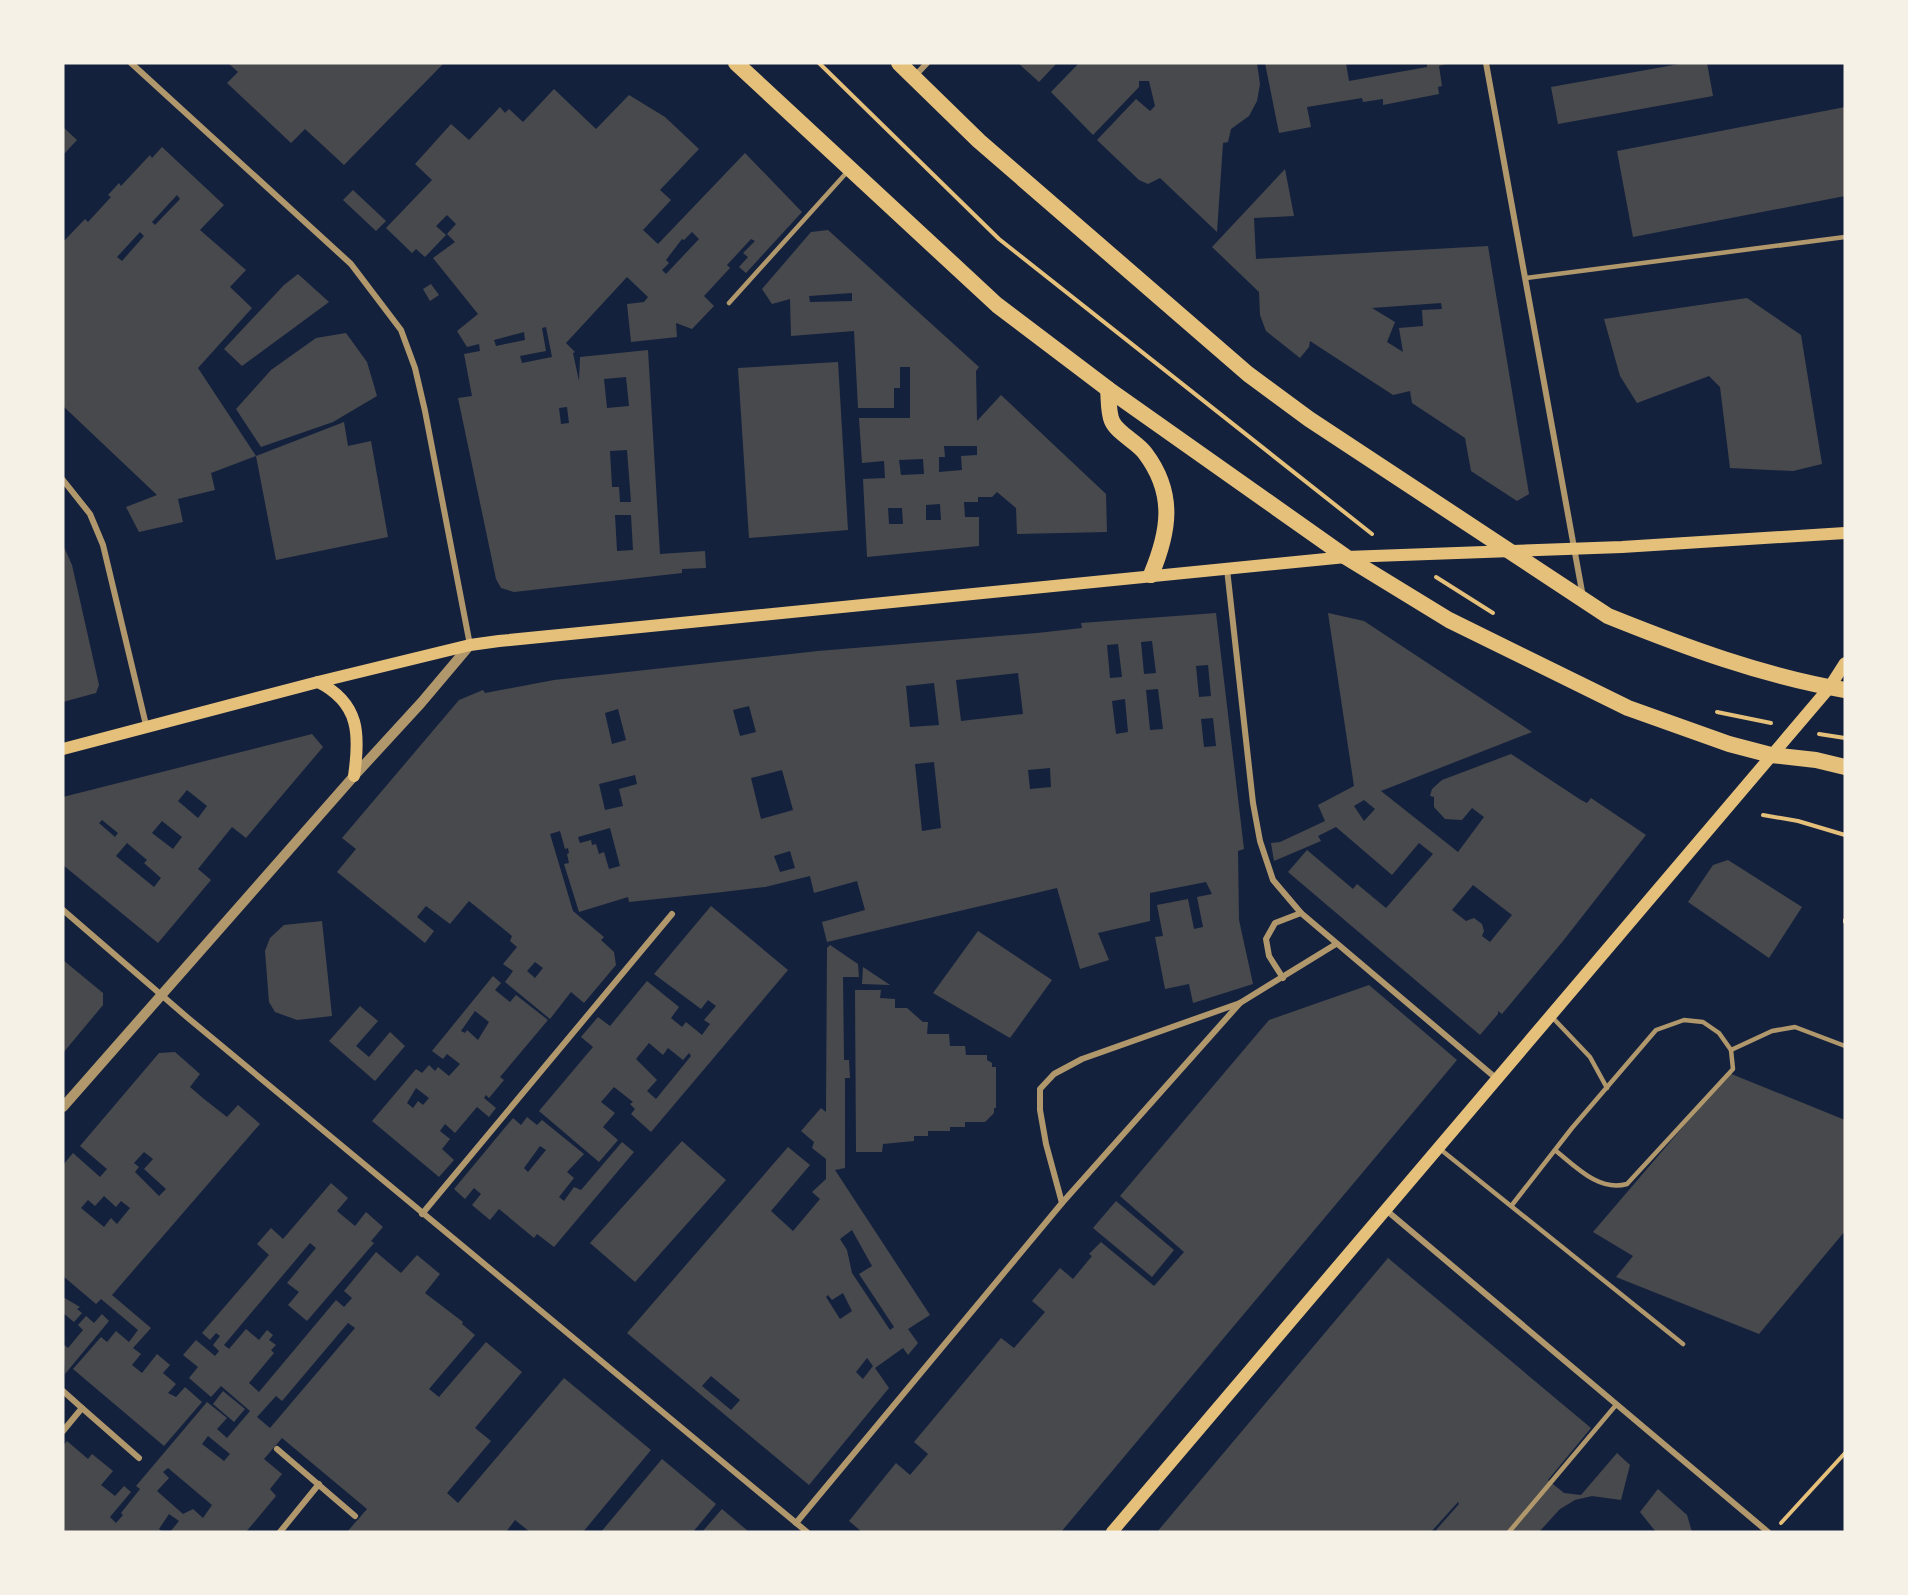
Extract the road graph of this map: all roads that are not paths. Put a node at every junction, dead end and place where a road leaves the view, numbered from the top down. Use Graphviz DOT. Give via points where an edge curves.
graph roads {
  1 [pos="131,63"];
  2 [pos="736,63"];
  3 [pos="899,63"];
  4 [pos="927,63"];
  5 [pos="1486,63"];
  6 [pos="752,71"];
  7 [pos="914,77"];
  8 [pos="850,169"];
  9 [pos="1845,237"];
  10 [pos="1526,278"];
  11 [pos="729,303"];
  12 [pos="1108,389"];
  13 [pos="63,480"];
  14 [pos="1845,533"];
  15 [pos="1575,548"];
  16 [pos="1508,550"];
  17 [pos="1346,557"];
  18 [pos="1227,567"];
  19 [pos="1151,575"];
  20 [pos="1583,600"];
  21 [pos="470,645"];
  22 [pos="1845,663"];
  23 [pos="318,682"];
  24 [pos="1837,689"];
  25 [pos="146,725"];
  26 [pos="63,749"];
  27 [pos="1771,755"];
  28 [pos="1845,767"];
  29 [pos="354,776"];
  30 [pos="63,910"];
  31 [pos="1302,913"];
  32 [pos="672,914"];
  33 [pos="1336,944"];
  34 [pos="1283,978"];
  35 [pos="160,994"];
  36 [pos="1240,1003"];
  37 [pos="1550,1016"];
  38 [pos="1845,1046"];
  39 [pos="1731,1050"];
  40 [pos="1497,1079"];
  41 [pos="1607,1088"];
  42 [pos="63,1107"];
  43 [pos="1438,1147"];
  44 [pos="1555,1150"];
  45 [pos="1062,1203"];
  46 [pos="1512,1205"];
  47 [pos="1386,1210"];
  48 [pos="422,1214"];
  49 [pos="1683,1344"];
  50 [pos="63,1391"];
  51 [pos="1616,1405"];
  52 [pos="82,1408"];
  53 [pos="63,1431"];
  54 [pos="277,1449"];
  55 [pos="139,1458"];
  56 [pos="319,1484"];
  57 [pos="355,1516"];
  58 [pos="796,1523"];
  59 [pos="280,1532"];
  60 [pos="807,1532"];
  61 [pos="1112,1532"];
  62 [pos="1509,1532"];
  63 [pos="1768,1532"];
  1 -- 21 [label="street" via="351,264 401,330 425,411"];
  2 -- 6 [label="highway"];
  3 -- 7 [label="highway"];
  4 -- 7 [label="street"];
  5 -- 10 [label="street"];
  6 -- 8 [label="highway"];
  7 -- 16 [label="highway" via="979,141 1248,374 1309,419"];
  8 -- 11 [label="lane"];
  8 -- 12 [label="highway" via="997,305"];
  9 -- 10 [label="lane"];
  10 -- 15 [label="street"];
  12 -- 17 [label="highway"];
  12 -- 19 [label="highway" via="1112,422 1145,452 1165,492 1166,537"];
  13 -- 25 [label="street" via="90,514 103,545"];
  14 -- 15 [label="main road"];
  15 -- 16 [label="main road"];
  15 -- 20 [label="street"];
  16 -- 17 [label="main road"];
  16 -- 20 [label="highway"];
  17 -- 18 [label="main road"];
  17 -- 27 [label="highway" via="1449,620 1628,708"];
  18 -- 19 [label="main road"];
  18 -- 31 [label="street" via="1260,841 1274,880"];
  19 -- 21 [label="main road"];
  20 -- 24 [label="highway" via="1608,616 1668,640 1784,678"];
  21 -- 23 [label="main road"];
  21 -- 29 [label="street"];
  22 -- 24 [label="main road"];
  23 -- 25 [label="main road"];
  23 -- 29 [label="main road" via="337,693 357,726 359,745"];
  24 -- 27 [label="main road"];
  25 -- 26 [label="main road"];
  27 -- 28 [label="highway"];
  27 -- 37 [label="main road"];
  29 -- 35 [label="street"];
  30 -- 35 [label="street"];
  31 -- 33 [label="street"];
  31 -- 34 [label="street" via="1275,923 1266,939 1269,956"];
  32 -- 48 [label="street"];
  33 -- 34 [label="street"];
  33 -- 40 [label="street"];
  34 -- 36 [label="street"];
  35 -- 42 [label="street"];
  35 -- 48 [label="street"];
  36 -- 45 [label="street"];
  36 -- 45 [label="street" via="1082,1059 1047,1081 1040,1089 1040,1110"];
  37 -- 40 [label="main road"];
  37 -- 41 [label="lane" via="1590,1057"];
  38 -- 39 [label="lane" via="1795,1027 1772,1031"];
  39 -- 41 [label="lane" via="1719,1033 1703,1022 1684,1020 1656,1030"];
  39 -- 44 [label="lane" via="1732,1069 1627,1184 1600,1184"];
  40 -- 43 [label="main road"];
  41 -- 44 [label="lane"];
  43 -- 46 [label="lane"];
  43 -- 47 [label="main road"];
  44 -- 46 [label="lane"];
  45 -- 58 [label="street"];
  46 -- 49 [label="lane"];
  47 -- 51 [label="street"];
  47 -- 61 [label="main road"];
  48 -- 58 [label="street"];
  50 -- 52 [label="street"];
  51 -- 62 [label="lane"];
  51 -- 63 [label="street"];
  52 -- 53 [label="street"];
  52 -- 55 [label="street"];
  54 -- 56 [label="street"];
  56 -- 57 [label="street"];
  56 -- 59 [label="street"];
  58 -- 60 [label="street"];
}
